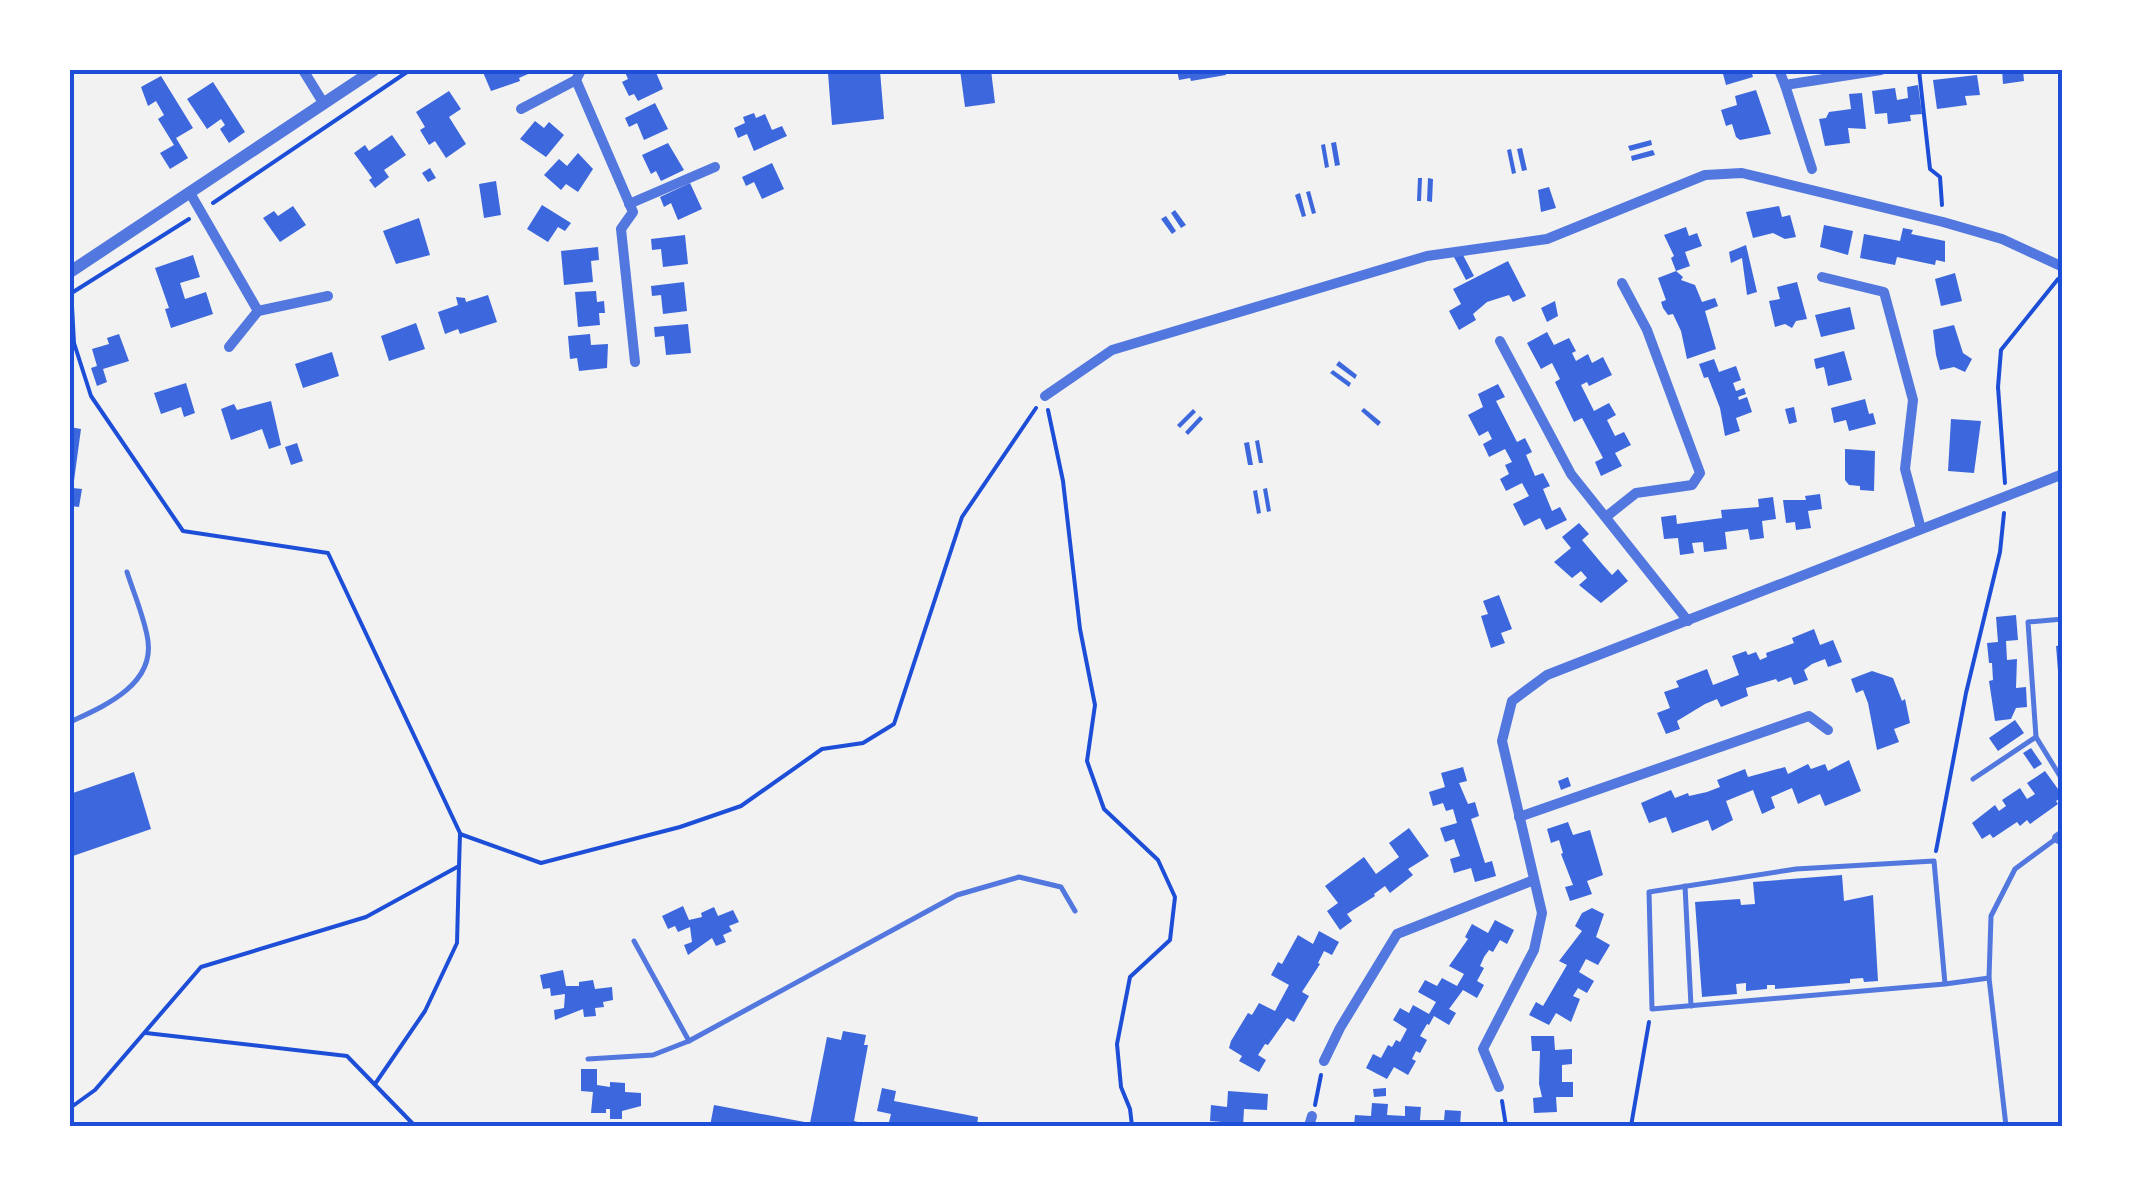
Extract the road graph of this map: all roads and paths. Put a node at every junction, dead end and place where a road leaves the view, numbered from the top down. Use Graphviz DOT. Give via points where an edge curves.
graph roads {
  1 [pos="303,70"];
  2 [pos="374,70"];
  3 [pos="410,70"];
  4 [pos="1779,70"];
  5 [pos="1881,70"];
  6 [pos="1920,70"];
  7 [pos="579,75"];
  8 [pos="1785,85"];
  9 [pos="324,104"];
  10 [pos="521,109"];
  11 [pos="715,167"];
  12 [pos="1812,169"];
  13 [pos="190,193"];
  14 [pos="629,204"];
  15 [pos="200,211"];
  16 [pos="1944,222"];
  17 [pos="2063,270"];
  18 [pos="70,275"];
  19 [pos="1822,277"];
  20 [pos="1622,283"];
  21 [pos="70,294"];
  22 [pos="328,296"];
  23 [pos="258,311"];
  24 [pos="1500,341"];
  25 [pos="228,347"];
  26 [pos="635,362"];
  27 [pos="1045,396"];
  28 [pos="2063,474"];
  29 [pos="2006,496"];
  30 [pos="1607,516"];
  31 [pos="1921,529"];
  32 [pos="127,572"];
  33 [pos="2063,619"];
  34 [pos="1688,621"];
  35 [pos="70,722"];
  36 [pos="1828,730"];
  37 [pos="2036,737"];
  38 [pos="1972,778"];
  39 [pos="2063,781"];
  40 [pos="1520,817"];
  41 [pos="460,834"];
  42 [pos="2061,837"];
  43 [pos="1934,861"];
  44 [pos="458,866"];
  45 [pos="1534,880"];
  46 [pos="1685,886"];
  47 [pos="1075,911"];
  48 [pos="634,941"];
  49 [pos="1989,978"];
  50 [pos="1945,984"];
  51 [pos="1691,1006"];
  52 [pos="1652,1009"];
  53 [pos="144,1032"];
  54 [pos="689,1040"];
  55 [pos="588,1059"];
  56 [pos="1324,1060"];
  57 [pos="375,1084"];
  58 [pos="1499,1086"];
  59 [pos="70,1108"];
  60 [pos="1311,1121"];
  61 [pos="416,1126"];
  62 [pos="1132,1126"];
  63 [pos="1506,1126"];
  64 [pos="1631,1126"];
  65 [pos="2006,1126"];
  1 -- 9 [label="street"];
  2 -- 9 [label="street"];
  3 -- 15 [label="path"];
  4 -- 8 [label="street"];
  5 -- 8 [label="street"];
  6 -- 16 [label="path" via="1930,169 1940,177"];
  7 -- 10 [label="street"];
  7 -- 14 [label="street"];
  8 -- 12 [label="street"];
  9 -- 13 [label="street"];
  11 -- 14 [label="street"];
  13 -- 15 [label="street"];
  13 -- 18 [label="street"];
  14 -- 26 [label="street" via="633,212 621,229"];
  15 -- 21 [label="path"];
  15 -- 23 [label="street"];
  16 -- 17 [label="street" via="2002,239"];
  16 -- 27 [label="street" via="1742,173 1705,175 1547,239 1427,256 1112,350"];
  17 -- 29 [label="path" via="2001,350"];
  18 -- 21 [label="path"];
  19 -- 31 [label="street" via="1884,292 1913,400 1905,469"];
  20 -- 30 [label="street" via="1647,330 1700,473 1692,485 1636,493"];
  21 -- 41 [label="path" via="74,343 92,396 183,531 328,553"];
  22 -- 23 [label="street"];
  23 -- 25 [label="street"];
  24 -- 30 [label="street" via="1571,474"];
  27 -- 41 [label="path" via="962,517 894,724 863,743 822,748 741,806 541,863"];
  27 -- 62 [label="path" via="1095,705 1087,761 1104,809 1158,860 1175,897 1170,940 1130,977 1117,1044"];
  28 -- 29 [label="street"];
  29 -- 31 [label="street"];
  29 -- 43 [label="path"];
  30 -- 34 [label="street"];
  31 -- 34 [label="street"];
  32 -- 35 [label="lane" via="149,644 144,667 112,702"];
  33 -- 37 [label="lane" via="2028,622"];
  34 -- 40 [label="street" via="1547,675 1512,701 1502,741"];
  36 -- 40 [label="street" via="1809,716"];
  37 -- 38 [label="lane"];
  37 -- 39 [label="lane"];
  40 -- 45 [label="street"];
  41 -- 44 [label="path"];
  42 -- 49 [label="lane" via="2015,868 1990,916"];
  43 -- 46 [label="lane" via="1796,869"];
  43 -- 50 [label="lane"];
  44 -- 53 [label="path" via="366,917 201,966"];
  44 -- 57 [label="path" via="457,942 424,1011"];
  45 -- 56 [label="street" via="1397,934"];
  45 -- 58 [label="street" via="1542,913 1534,950 1483,1049"];
  46 -- 51 [label="lane"];
  46 -- 52 [label="lane" via="1649,892"];
  47 -- 54 [label="lane" via="1061,887 1018,877 957,895"];
  48 -- 54 [label="lane"];
  49 -- 50 [label="lane"];
  49 -- 65 [label="lane"];
  50 -- 51 [label="lane"];
  51 -- 52 [label="lane"];
  52 -- 64 [label="path"];
  53 -- 57 [label="path" via="346,1056"];
  53 -- 59 [label="path" via="95,1090"];
  54 -- 55 [label="lane" via="652,1054"];
  56 -- 60 [label="path"];
  57 -- 61 [label="path"];
  58 -- 63 [label="path"];
}
